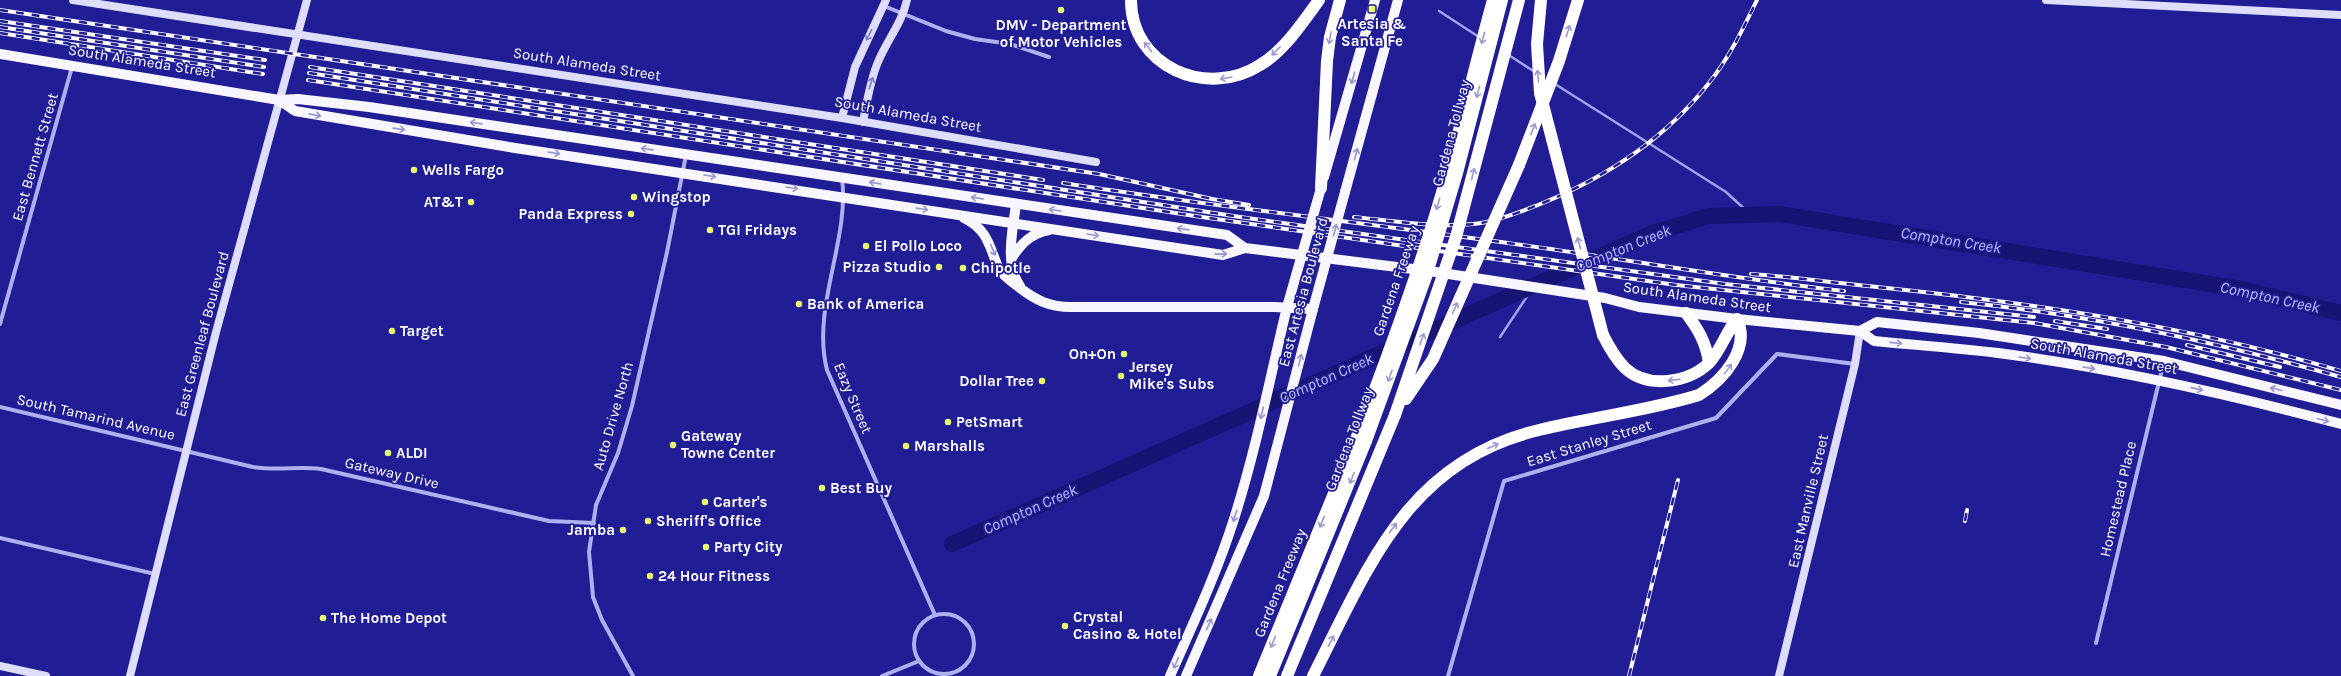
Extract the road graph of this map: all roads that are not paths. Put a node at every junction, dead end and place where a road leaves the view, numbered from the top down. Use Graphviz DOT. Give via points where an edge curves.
graph roads {
  1 [pos="73,0"];
  2 [pos="307,0"];
  3 [pos="907,0"];
  4 [pos="1131,0"];
  5 [pos="1319,0"];
  6 [pos="1340,0"];
  7 [pos="1375,0"];
  8 [pos="1398,0"];
  9 [pos="1492,0"];
  10 [pos="1502,0"];
  11 [pos="1519,0"];
  12 [pos="1541,0"];
  13 [pos="1578,0"];
  14 [pos="2046,0"];
  15 [pos="2152,2"];
  16 [pos="885,3"];
  17 [pos="903,14"];
  18 [pos="2341,16"];
  19 [pos="297,35"];
  20 [pos="0,54"];
  21 [pos="1049,57"];
  22 [pos="73,64"];
  23 [pos="280,100"];
  24 [pos="842,118"];
  25 [pos="863,122"];
  26 [pos="686,154"];
  27 [pos="1096,162"];
  28 [pos="682,172"];
  29 [pos="842,177"];
  30 [pos="1321,188"];
  31 [pos="844,196"];
  32 [pos="1016,204"];
  33 [pos="957,214"];
  34 [pos="1014,223"];
  35 [pos="1054,229"];
  36 [pos="1245,248"];
  37 [pos="1011,259"];
  38 [pos="1444,273"];
  39 [pos="1021,288"];
  40 [pos="1287,307"];
  41 [pos="1313,309"];
  42 [pos="1686,313"];
  43 [pos="1737,319"];
  44 [pos="0,324"];
  45 [pos="1860,331"];
  46 [pos="2164,361"];
  47 [pos="1709,363"];
  48 [pos="1855,364"];
  49 [pos="2159,380"];
  50 [pos="2341,405"];
  51 [pos="0,406"];
  52 [pos="1395,415"];
  53 [pos="2341,424"];
  54 [pos="186,450"];
  55 [pos="594,523"];
  56 [pos="1345,536"];
  57 [pos="0,538"];
  58 [pos="155,574"];
  59 [pos="1213,579"];
  60 [pos="1227,584"];
  61 [pos="935,615"];
  62 [pos="2096,643"];
  63 [pos="919,661"];
  64 [pos="0,666"];
  65 [pos="46,676"];
  66 [pos="130,676"];
  67 [pos="633,676"];
  68 [pos="882,676"];
  69 [pos="1170,676"];
  70 [pos="1186,676"];
  71 [pos="1259,676"];
  72 [pos="1270,676"];
  73 [pos="1277,676"];
  74 [pos="1287,676"];
  75 [pos="1313,676"];
  76 [pos="1448,676"];
  77 [pos="1779,676"];
  1 -- 19 [label="street, South Alameda Street"];
  2 -- 19 [label="street, East Greenleaf Boulevard"];
  3 -- 17 [label="street"];
  5 -- 4 [label="highway, one-way" via="1291,35 1262,64 1234,76 1207,80 1179,73 1156,57 1136,27"];
  6 -- 30 [label="highway, one-way" via="1330,37 1327,61"];
  7 -- 30 [label="main road, East Artesia Boulevard, one-way"];
  41 -- 8 [label="main road, East Artesia Boulevard, one-way, bridge"];
  9 -- 71 [label="highway, Gardena Freeway, one-way, bridge" via="1441,195 1407,303 1353,447"];
  10 -- 72 [label="highway, Gardena Tollway, one-way, bridge" via="1457,173 1428,270 1366,441"];
  38 -- 11 [label="highway, one-way, bridge"];
  47 -- 12 [label="highway, one-way, bridge" via="1681,379 1651,380 1626,369 1610,350 1603,335 1540,93 1537,44"];
  52 -- 13 [label="highway, one-way, bridge" via="1433,359 1519,165 1559,61"];
  14 -- 15 [label="street"];
  15 -- 18 [label="street"];
  16 -- 17 [label="street"];
  16 -- 24 [label="street, one-way" via="855,67"];
  17 -- 21 [label="street" via="946,31 1010,44"];
  25 -- 17 [label="street, one-way" via="868,93 878,62"];
  19 -- 23 [label="street, East Greenleaf Boulevard"];
  19 -- 24 [label="street, South Alameda Street"];
  20 -- 22 [label="main road, South Alameda Street"];
  22 -- 23 [label="main road, South Alameda Street"];
  22 -- 44 [label="street, East Bennett Street"];
  26 -- 23 [label="main road, South Alameda Street, one-way" via="369,108 298,99"];
  23 -- 28 [label="main road, South Alameda Street, one-way" via="295,111 367,124"];
  23 -- 54 [label="street, East Greenleaf Boulevard"];
  24 -- 25 [label="street, South Alameda Street"];
  25 -- 27 [label="street, South Alameda Street"];
  26 -- 28 [label="street, Auto Drive North"];
  26 -- 29 [label="main road, South Alameda Street"];
  28 -- 31 [label="main road, South Alameda Street, one-way"];
  28 -- 55 [label="street, Auto Drive North" via="667,252 632,406 618,453 596,505"];
  29 -- 31 [label="street, Eazy Street"];
  32 -- 29 [label="main road, South Alameda Street, one-way"];
  30 -- 40 [label="main road, East Artesia Boulevard, bridge"];
  31 -- 33 [label="main road, South Alameda Street, one-way"];
  31 -- 61 [label="street, Eazy Street" via="829,287 823,357 826,370"];
  32 -- 34 [label="main road"];
  36 -- 32 [label="main road, South Alameda Street, one-way" via="1226,235"];
  33 -- 34 [label="main road, South Alameda Street"];
  33 -- 39 [label="main road, one-way" via="972,222 984,233 993,248 998,267 1006,278"];
  34 -- 35 [label="main road, South Alameda Street"];
  34 -- 37 [label="main road"];
  35 -- 36 [label="main road, South Alameda Street, one-way" via="1223,255"];
  35 -- 37 [label="main road" via="1038,232 1028,238"];
  36 -- 38 [label="main road, South Alameda Street"];
  37 -- 39 [label="main road" via="1015,280"];
  38 -- 42 [label="main road, South Alameda Street, bridge" via="1605,298 1630,306"];
  52 -- 38 [label="highway, one-way, bridge"];
  39 -- 40 [label="main road" via="1037,300 1059,307"];
  40 -- 41 [label="main road"];
  40 -- 59 [label="main road, East Artesia Boulevard, one-way" via="1246,479"];
  60 -- 41 [label="main road, East Artesia Boulevard, one-way" via="1274,467"];
  42 -- 43 [label="main road, South Alameda Street"];
  42 -- 47 [label="highway" via="1702,335"];
  43 -- 45 [label="main road, South Alameda Street"];
  43 -- 47 [label="highway"];
  75 -- 43 [label="highway, one-way" via="1384,540 1410,507 1440,478 1492,446 1524,435 1699,395 1720,379 1736,357 1740,326"];
  45 -- 46 [label="main road, South Alameda Street" via="1877,322 1980,333"];
  45 -- 48 [label="street, East Manville Street"];
  45 -- 49 [label="main road, South Alameda Street, one-way" via="1874,341 1998,353"];
  46 -- 49 [label="street, Homestead Place"];
  50 -- 46 [label="main road, South Alameda Street, one-way"];
  48 -- 76 [label="street, East Stanley Street" via="1777,354 1716,418 1504,482"];
  48 -- 77 [label="street, East Manville Street"];
  49 -- 53 [label="main road, South Alameda Street, one-way"];
  49 -- 62 [label="street, Homestead Place"];
  51 -- 54 [label="street, South Tamarind Avenue"];
  52 -- 56 [label="highway"];
  54 -- 55 [label="street, Gateway Drive" via="265,469 304,466 321,469 549,521"];
  54 -- 58 [label="street, East Greenleaf Boulevard"];
  55 -- 67 [label="street, Auto Drive North" via="589,552 593,597 602,620"];
  56 -- 73 [label="highway" via="1329,550"];
  56 -- 74 [label="highway"];
  57 -- 58 [label="street"];
  58 -- 66 [label="street, East Greenleaf Boulevard"];
  59 -- 60 [label="main road"];
  59 -- 69 [label="main road, East Artesia Boulevard, one-way"];
  70 -- 60 [label="main road, East Artesia Boulevard, one-way"];
  61 -- 63 [label="street" via="925,620 915,634 914,645"];
  61 -- 63 [label="street" via="952,614 967,624 974,643 972,656 959,670 946,674 934,672"];
  63 -- 68 [label="street"];
  64 -- 65 [label="street"];
}
